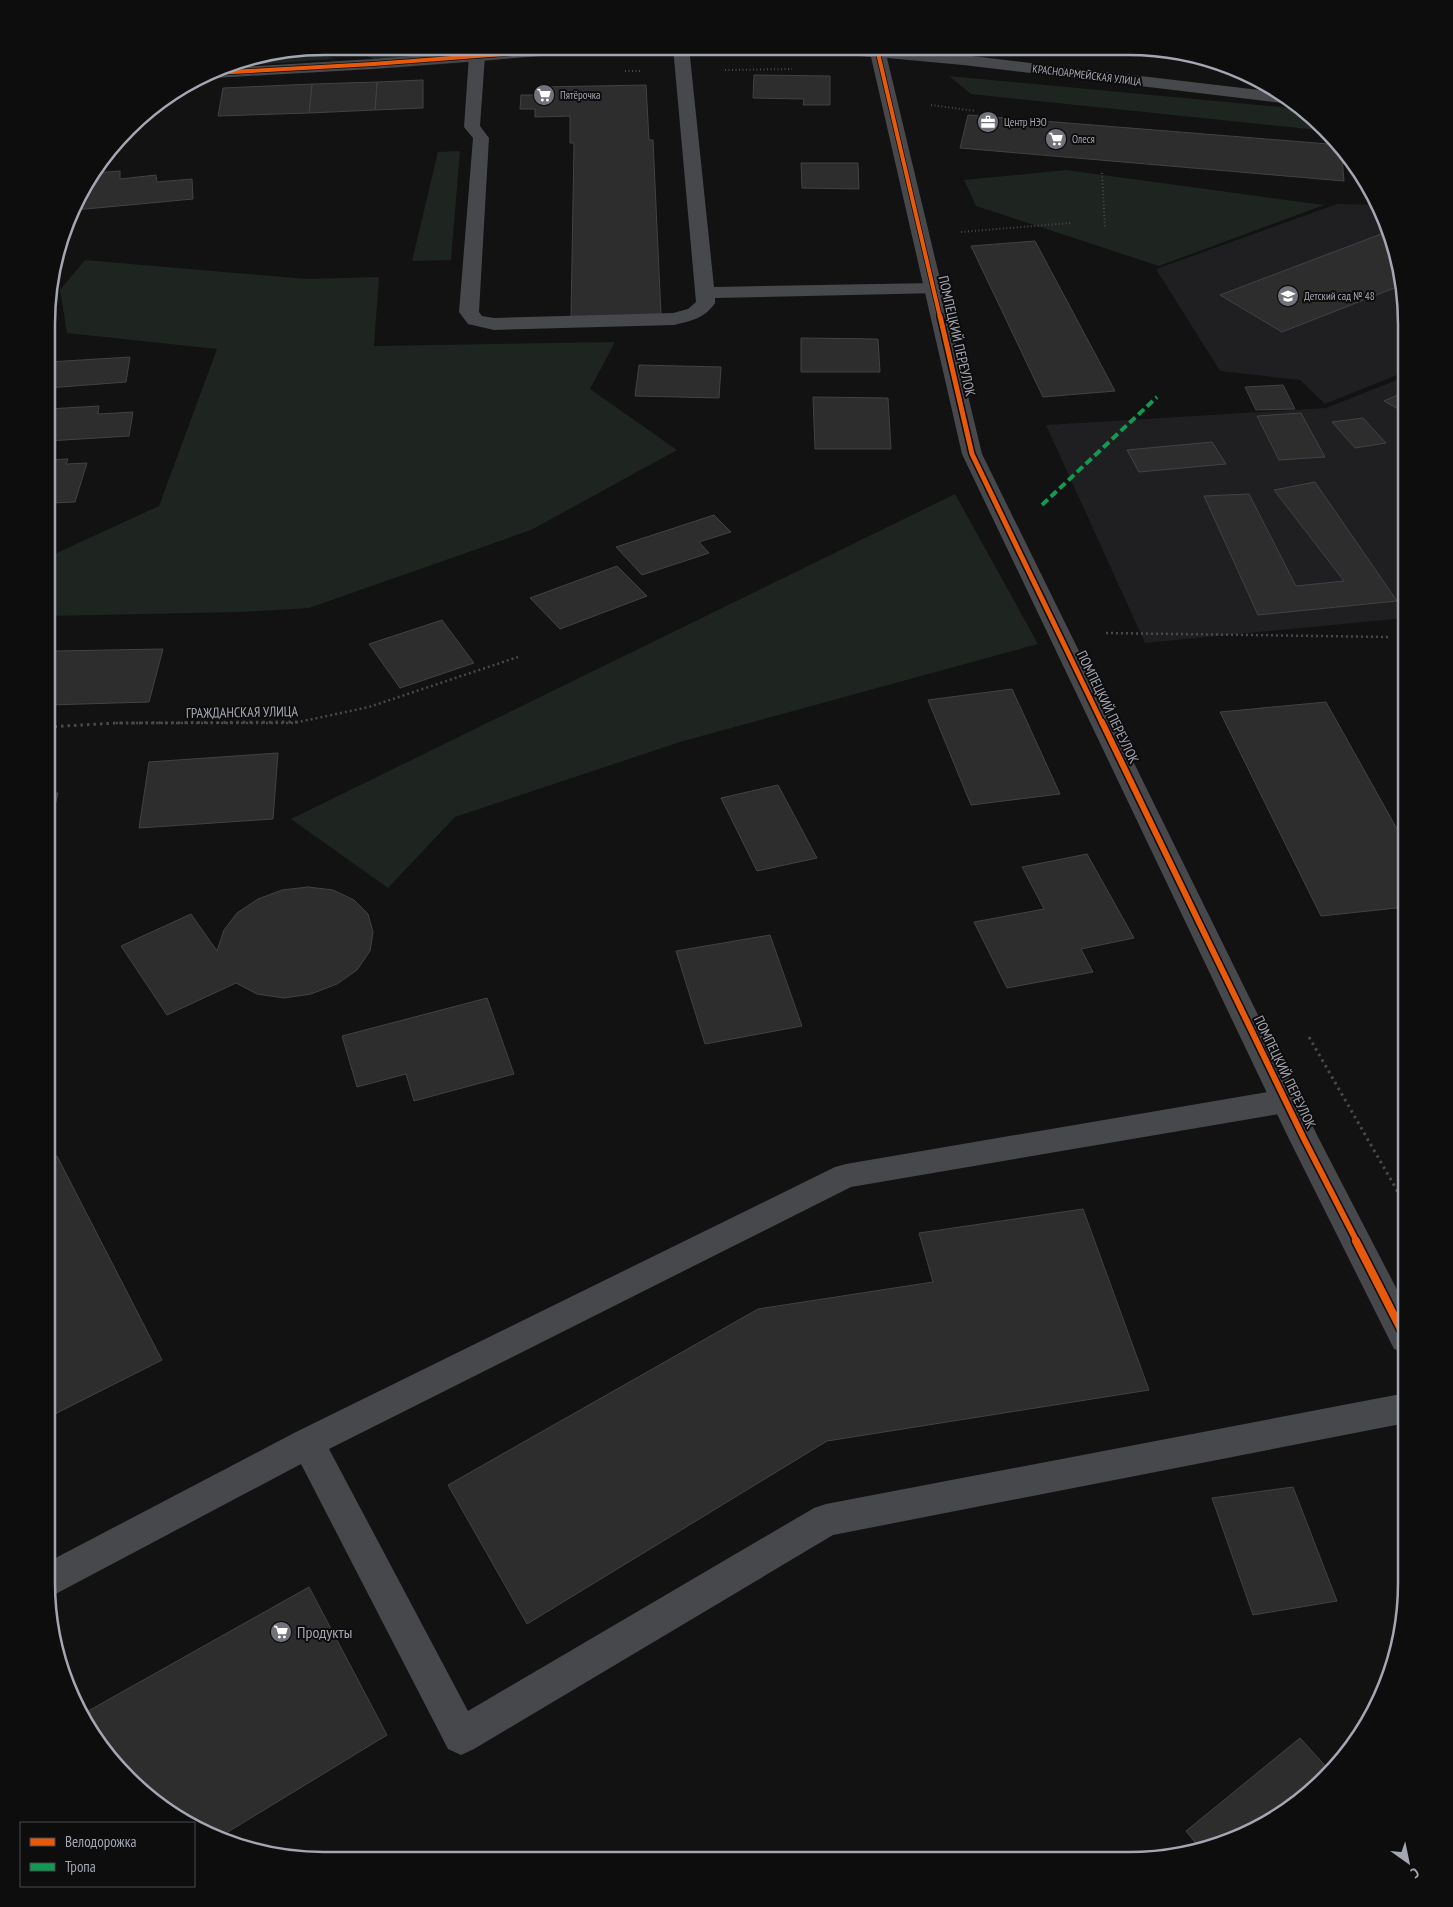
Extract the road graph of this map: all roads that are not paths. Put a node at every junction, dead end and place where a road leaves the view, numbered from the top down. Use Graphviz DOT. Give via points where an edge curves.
graph roads {
  1 [pos="490,55"];
  2 [pos="682,55"];
  3 [pos="878,55"];
  4 [pos="902,55"];
  5 [pos="477,56"];
  6 [pos="229,72"];
  7 [pos="1274,97"];
  8 [pos="933,289"];
  9 [pos="705,292"];
  10 [pos="1285,1102"];
  11 [pos="1398,1323"];
  12 [pos="1398,1410"];
  13 [pos="308,1443"];
  14 [pos="55,1577"];
  1 -- 5 [label="street"];
  2 -- 9 [label="street"];
  3 -- 8 [label="street, ПОМПЕЦКИЙ ПЕРЕУЛОК"];
  4 -- 7 [label="street, КРАСНОАРМЕЙСКАЯ УЛИЦА"];
  5 -- 6 [label="street"];
  5 -- 9 [label="street" via="472,127 481,138 470,312 475,320 494,324 674,319 695,313 706,304"];
  8 -- 9 [label="street"];
  8 -- 10 [label="street, ПОМПЕЦКИЙ ПЕРЕУЛОК" via="972,454"];
  10 -- 11 [label="street, ПОМПЕЦКИЙ ПЕРЕУЛОК"];
  10 -- 13 [label="street" via="846,1176"];
  12 -- 13 [label="street" via="826,1520 461,1736"];
  13 -- 14 [label="street"];
}
